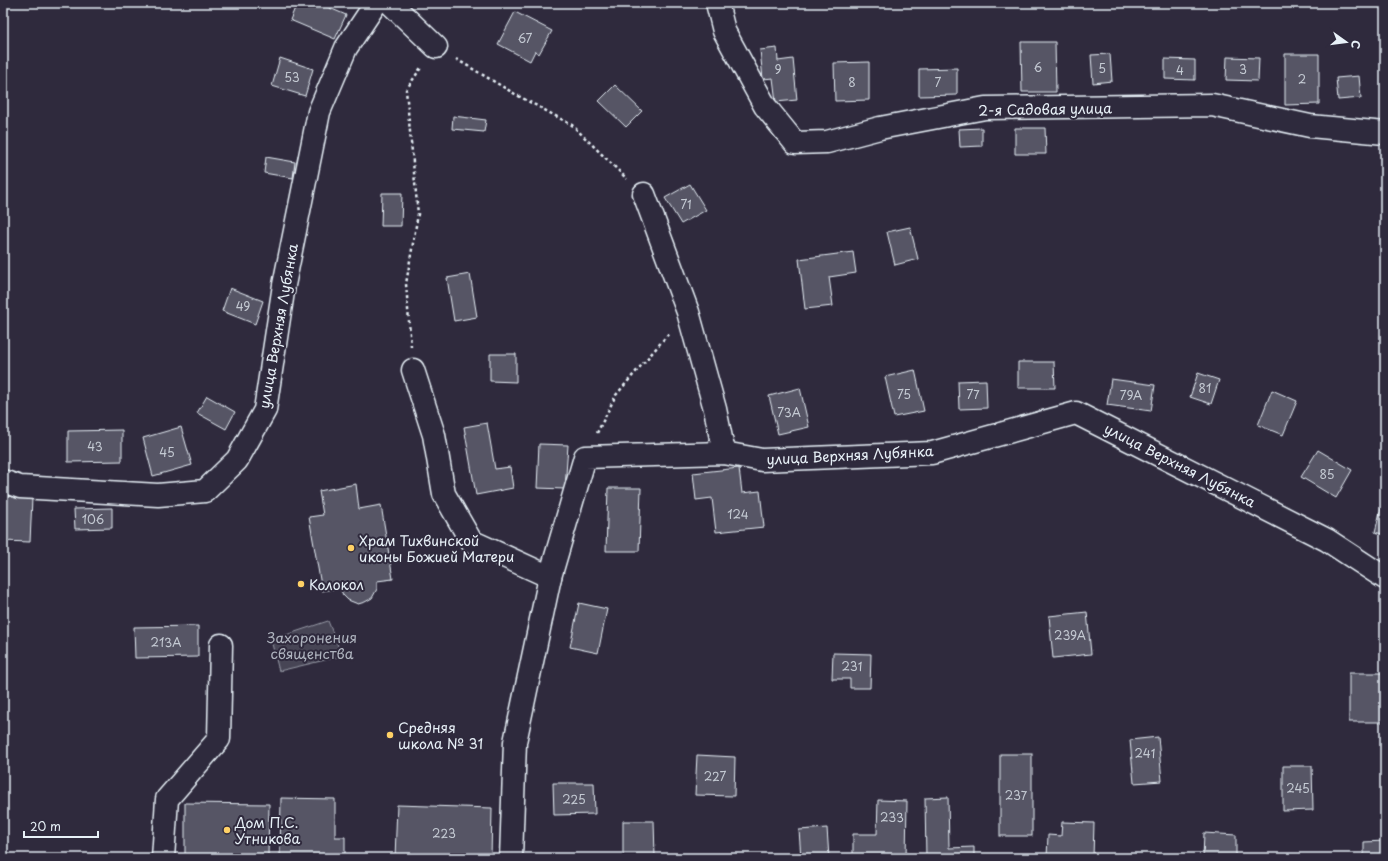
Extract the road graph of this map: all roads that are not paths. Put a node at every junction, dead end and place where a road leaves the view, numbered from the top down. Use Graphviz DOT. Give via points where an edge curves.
graph roads {
  1 [pos="376,3"];
  2 [pos="390,3"];
  3 [pos="717,3"];
  4 [pos="436,47"];
  5 [pos="1385,133"];
  6 [pos="644,194"];
  7 [pos="413,370"];
  8 [pos="724,453"];
  9 [pos="3,481"];
  10 [pos="550,577"];
  11 [pos="1385,578"];
  12 [pos="221,645"];
  13 [pos="163,858"];
  14 [pos="511,858"];
  1 -- 9 [label="street, улица Верхняя Лубянка" via="346,48 319,112 284,285 265,410 237,460 204,490 158,495 20,487"];
  2 -- 4 [label="street"];
  3 -- 5 [label="street, 2-я Садовая улица" via="724,31 765,106 795,143 827,142 880,128 984,108 1212,105 1310,126"];
  6 -- 8 [label="street" via="688,312 715,408"];
  7 -- 10 [label="street" via="434,436 444,494 471,541"];
  8 -- 10 [label="street, улица Верхняя Лубянка" via="585,457"];
  8 -- 11 [label="street, улица Верхняя Лубянка" via="762,460 932,453 1076,413 1327,540"];
  10 -- 14 [label="street" via="515,742"];
  12 -- 13 [label="street" via="219,739 167,798"];
}
